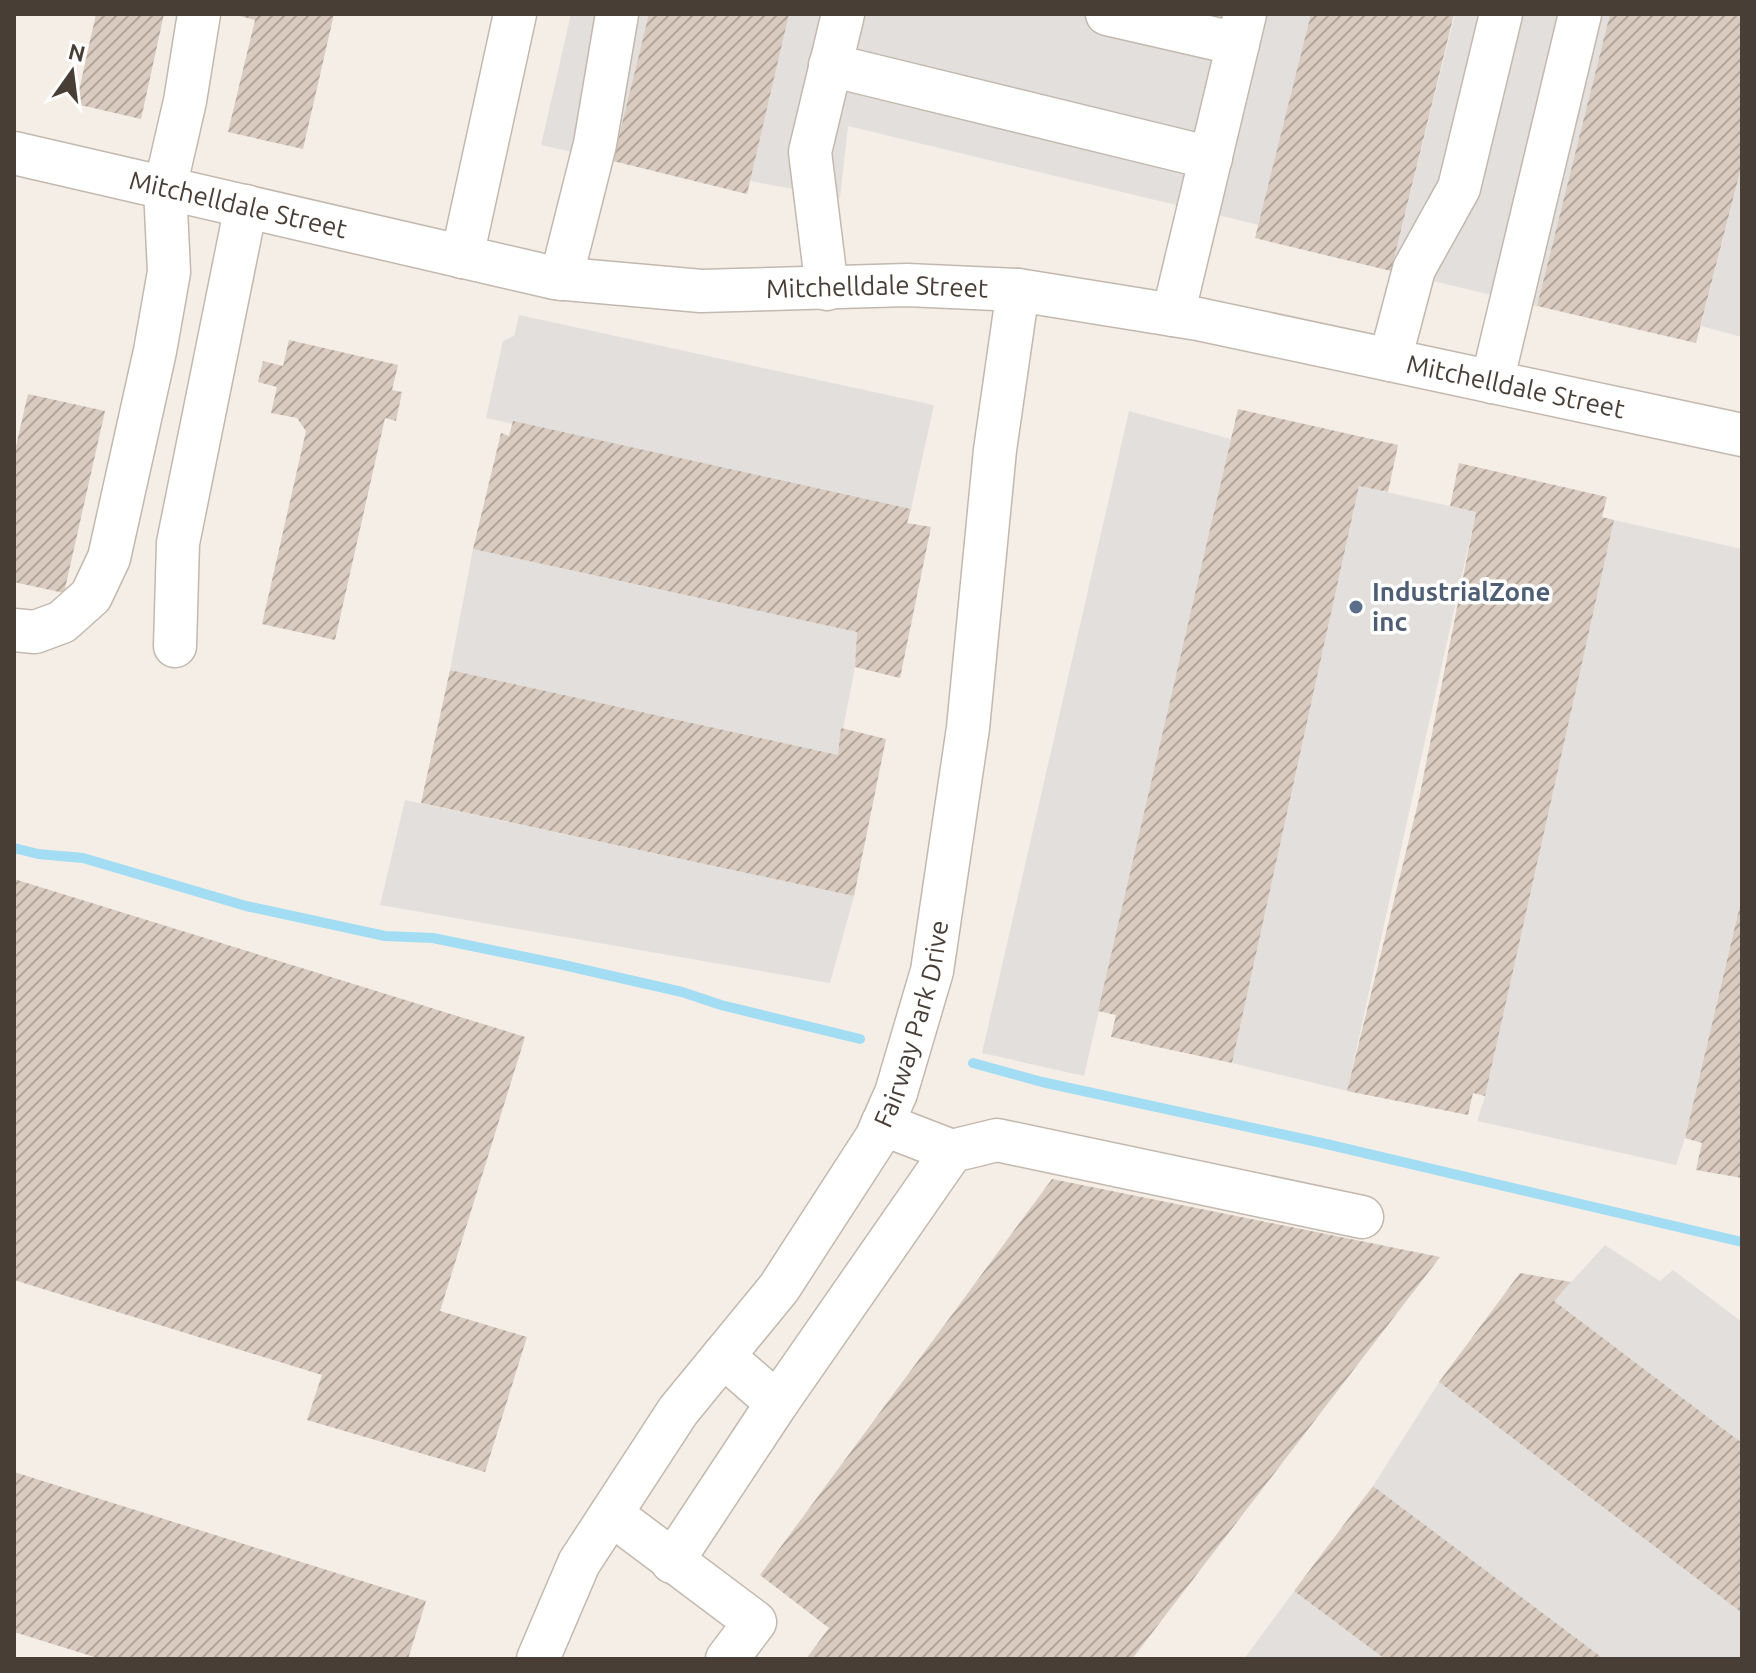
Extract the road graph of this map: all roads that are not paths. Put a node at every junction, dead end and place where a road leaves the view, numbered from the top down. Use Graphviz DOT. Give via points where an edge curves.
graph roads {
  1 [pos="199,14"];
  2 [pos="515,14"];
  3 [pos="617,14"];
  4 [pos="843,14"];
  5 [pos="1107,14"];
  6 [pos="1501,14"];
  7 [pos="1580,14"];
  8 [pos="1242,29"];
  9 [pos="830,65"];
  10 [pos="1211,158"];
  11 [pos="16,164"];
  12 [pos="165,188"];
  13 [pos="246,206"];
  14 [pos="462,257"];
  15 [pos="561,279"];
  16 [pos="827,289"];
  17 [pos="1018,290"];
  18 [pos="1173,315"];
  19 [pos="1390,360"];
  20 [pos="1492,382"];
  21 [pos="1742,435"];
  22 [pos="14,630"];
  23 [pos="175,646"];
  24 [pos="882,1124"];
  25 [pos="952,1151"];
  26 [pos="1362,1217"];
  27 [pos="723,1356"];
  28 [pos="777,1403"];
  29 [pos="611,1514"];
  30 [pos="672,1562"];
  31 [pos="538,1659"];
  32 [pos="727,1659"];
  1 -- 12 [label="street"];
  2 -- 14 [label="street"];
  3 -- 15 [label="street" via="595,144"];
  4 -- 9 [label="street"];
  5 -- 8 [label="street"];
  6 -- 19 [label="street" via="1459,188 1414,269"];
  7 -- 20 [label="street"];
  8 -- 10 [label="street"];
  9 -- 10 [label="street"];
  9 -- 16 [label="street" via="810,152"];
  10 -- 18 [label="street"];
  11 -- 12 [label="street, Mitchelldale Street"];
  12 -- 13 [label="street, Mitchelldale Street"];
  12 -- 22 [label="street" via="169,272 109,558 91,596 62,622 35,632"];
  13 -- 14 [label="street, Mitchelldale Street"];
  13 -- 23 [label="street" via="178,543"];
  14 -- 15 [label="street, Mitchelldale Street"];
  15 -- 16 [label="street, Mitchelldale Street" via="701,291"];
  16 -- 17 [label="street, Mitchelldale Street" via="907,285"];
  17 -- 18 [label="street, Mitchelldale Street"];
  17 -- 24 [label="street, Fairway Park Drive" via="995,450 968,728 932,971"];
  18 -- 19 [label="street, Mitchelldale Street"];
  19 -- 20 [label="street, Mitchelldale Street"];
  20 -- 21 [label="street, Mitchelldale Street"];
  24 -- 25 [label="street"];
  24 -- 27 [label="street, Fairway Park Drive" via="779,1288"];
  25 -- 26 [label="street" via="997,1140"];
  25 -- 28 [label="street"];
  27 -- 28 [label="street"];
  27 -- 29 [label="street, Fairway Park Drive" via="678,1411"];
  28 -- 30 [label="street"];
  29 -- 30 [label="street"];
  29 -- 31 [label="street, Fairway Park Drive" via="579,1563"];
  30 -- 32 [label="street" via="755,1622"];
}
